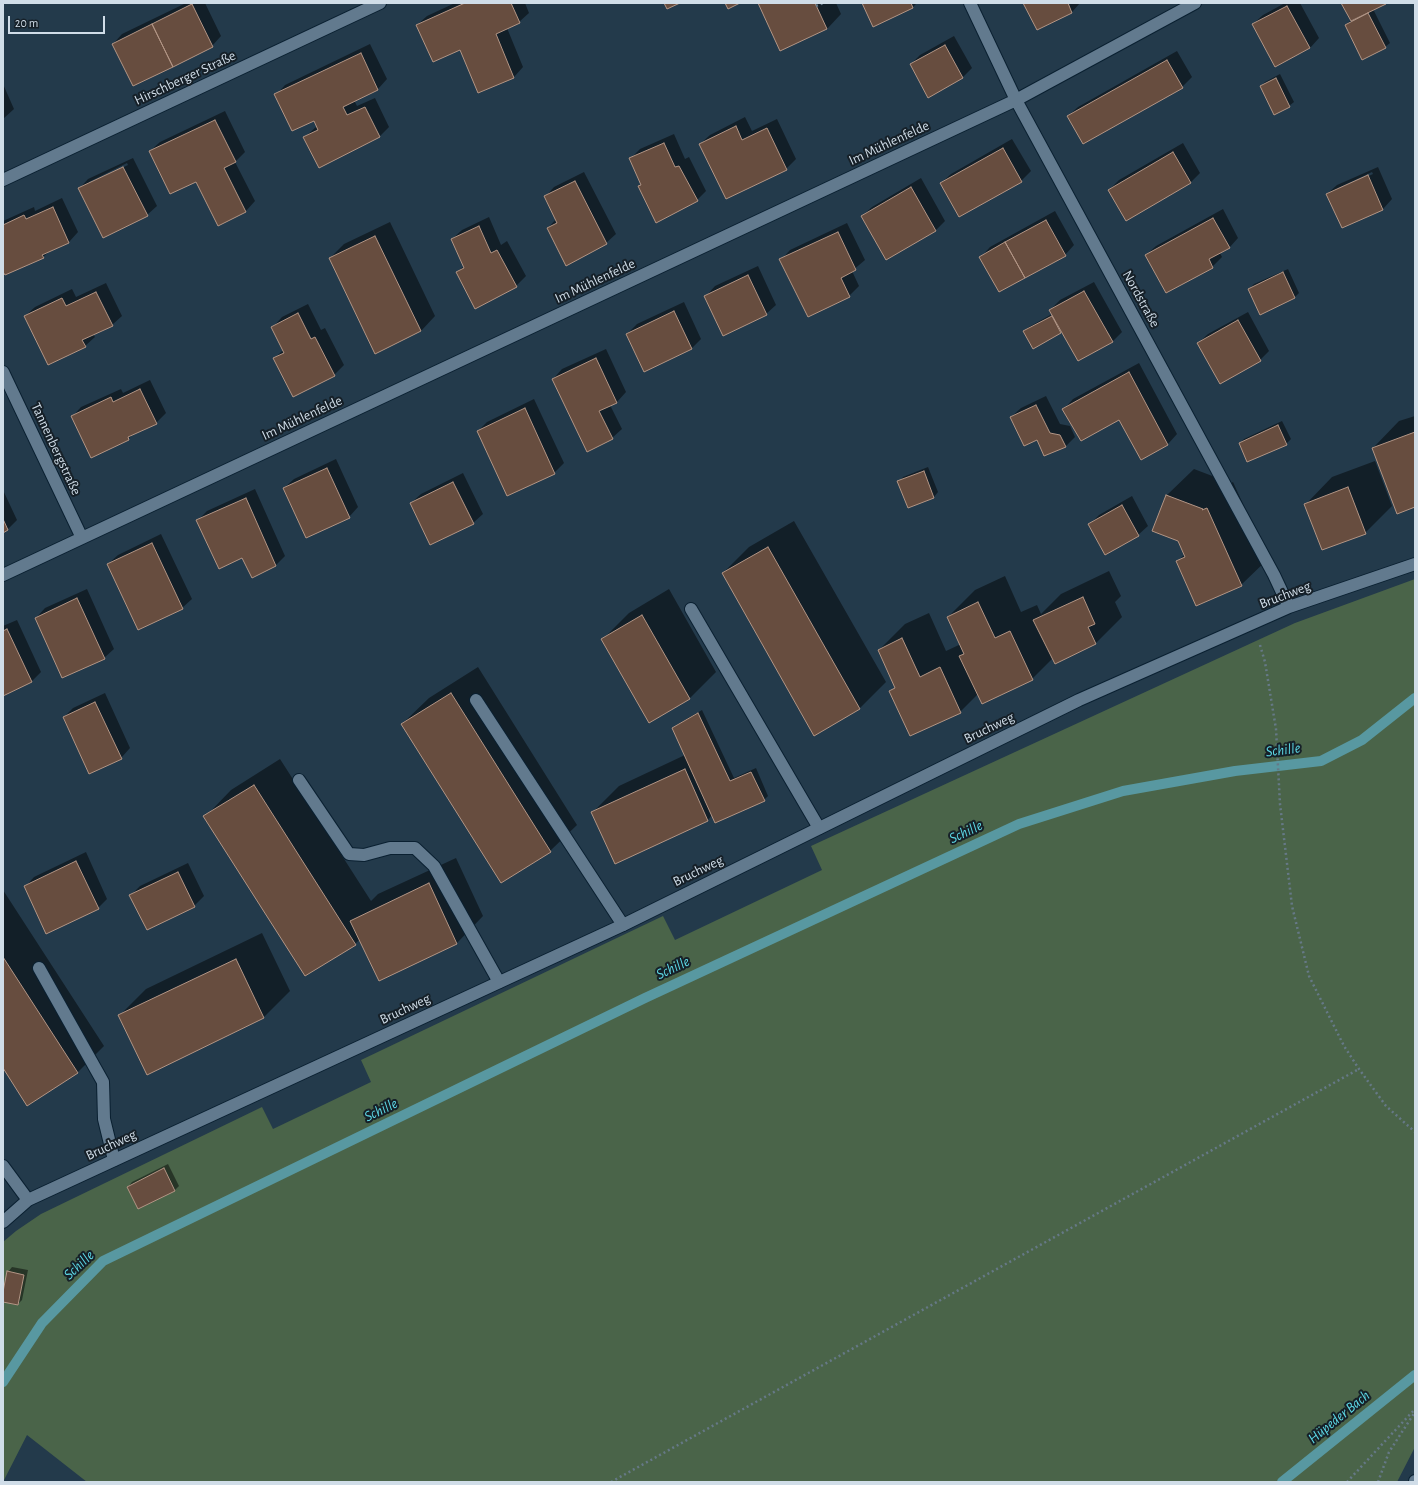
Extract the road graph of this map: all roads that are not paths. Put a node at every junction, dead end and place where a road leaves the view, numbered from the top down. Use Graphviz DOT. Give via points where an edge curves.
graph roads {
  1 [pos="380,3"];
  2 [pos="970,3"];
  3 [pos="1195,3"];
  4 [pos="1016,100"];
  5 [pos="3,180"];
  6 [pos="3,372"];
  7 [pos="82,538"];
  8 [pos="1415,564"];
  9 [pos="3,575"];
  10 [pos="1289,608"];
  11 [pos="691,609"];
  12 [pos="476,700"];
  13 [pos="299,780"];
  14 [pos="819,828"];
  15 [pos="623,925"];
  16 [pos="39,968"];
  17 [pos="499,982"];
  18 [pos="114,1160"];
  19 [pos="3,1166"];
  20 [pos="28,1200"];
  21 [pos="3,1222"];
  1 -- 5 [label="street, Hirschberger Straße"];
  2 -- 4 [label="street, Nordstraße"];
  3 -- 4 [label="street, Im Mühlenfelde"];
  4 -- 7 [label="street, Im Mühlenfelde"];
  4 -- 10 [label="street, Nordstraße" via="1274,574"];
  6 -- 7 [label="street, Tannenbergstraße"];
  7 -- 9 [label="street, Im Mühlenfelde"];
  8 -- 10 [label="street, Bruchweg"];
  10 -- 14 [label="street, Bruchweg" via="1079,700"];
  11 -- 14 [label="street"];
  12 -- 15 [label="street"];
  13 -- 17 [label="street" via="349,854 364,855 390,848 415,848 434,866"];
  14 -- 15 [label="street, Bruchweg"];
  15 -- 17 [label="street, Bruchweg"];
  16 -- 18 [label="street" via="103,1082 104,1118"];
  17 -- 18 [label="street, Bruchweg"];
  18 -- 20 [label="street, Bruchweg"];
  19 -- 20 [label="street"];
  20 -- 21 [label="street, Bruchweg"];
}
